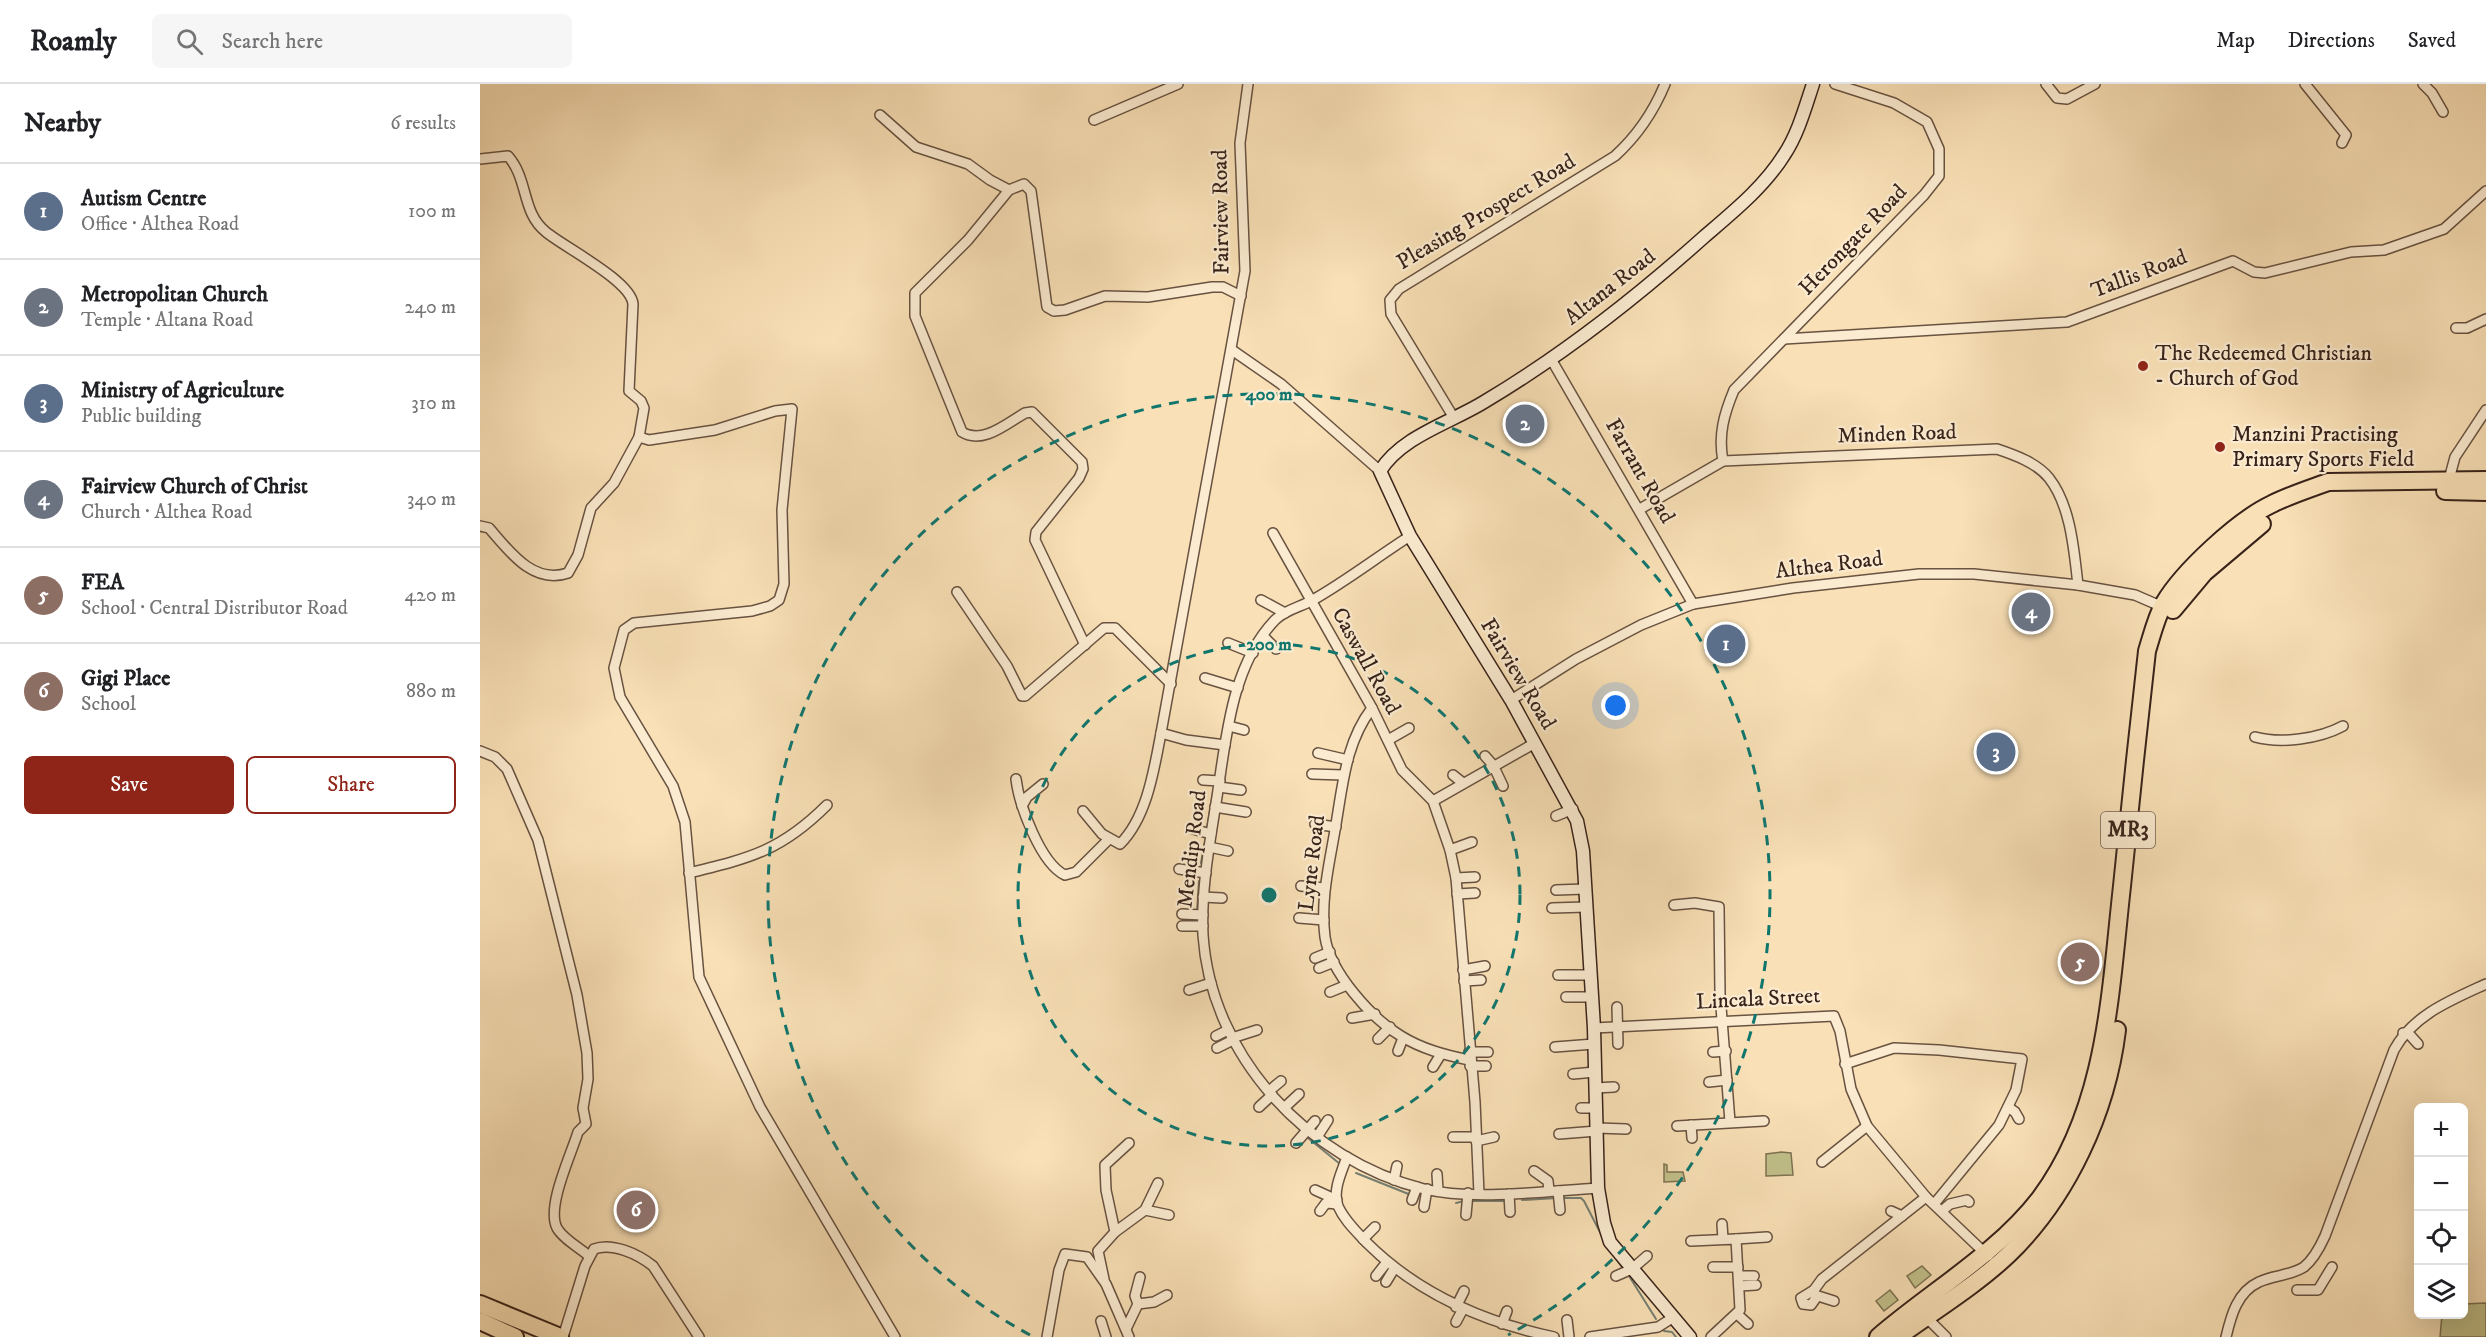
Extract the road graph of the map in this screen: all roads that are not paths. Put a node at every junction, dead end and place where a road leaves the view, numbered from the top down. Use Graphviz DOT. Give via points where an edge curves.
graph roads {
  1 [pos="1178,84"];
  2 [pos="1248,84"];
  3 [pos="1665,84"];
  4 [pos="1813,84"];
  5 [pos="1835,84"];
  6 [pos="2046,84"];
  7 [pos="2095,84"];
  8 [pos="2305,84"];
  9 [pos="2423,84"];
  10 [pos="2443,112"];
  11 [pos="880,116"];
  12 [pos="1094,120"];
  13 [pos="2342,143"];
  14 [pos="480,159"];
  15 [pos="1009,190"];
  16 [pos="2486,191"];
  17 [pos="1241,296"];
  18 [pos="2486,319"];
  19 [pos="2456,328"];
  20 [pos="1784,339"];
  21 [pos="1232,350"];
  22 [pos="1551,359"];
  23 [pos="2486,410"];
  24 [pos="1454,418"];
  25 [pos="639,437"];
  26 [pos="1723,461"];
  27 [pos="1380,471"];
  28 [pos="2486,480"];
  29 [pos="2448,486"];
  30 [pos="2486,492"];
  31 [pos="1640,509"];
  32 [pos="480,526"];
  33 [pos="1274,533"];
  34 [pos="1410,536"];
  35 [pos="2079,585"];
  36 [pos="957,592"];
  37 [pos="1262,600"];
  38 [pos="1311,601"];
  39 [pos="1693,604"];
  40 [pos="2167,609"];
  41 [pos="1285,613"];
  42 [pos="1264,637"];
  43 [pos="1228,643"];
  44 [pos="1085,645"];
  45 [pos="1276,649"];
  46 [pos="1253,653"];
  47 [pos="1205,678"];
  48 [pos="1171,684"];
  49 [pos="1238,688"];
  50 [pos="1511,700"];
  51 [pos="1372,708"];
  52 [pos="1229,726"];
  53 [pos="2343,726"];
  54 [pos="1409,728"];
  55 [pos="1244,730"];
  56 [pos="1161,733"];
  57 [pos="2255,737"];
  58 [pos="1388,740"];
  59 [pos="1535,743"];
  60 [pos="1225,745"];
  61 [pos="480,751"];
  62 [pos="1318,753"];
  63 [pos="1485,756"];
  64 [pos="1348,760"];
  65 [pos="1493,765"];
  66 [pos="1312,774"];
  67 [pos="1343,775"];
  68 [pos="1453,775"];
  69 [pos="1016,779"];
  70 [pos="1203,780"];
  71 [pos="1463,783"];
  72 [pos="1043,784"];
  73 [pos="1219,784"];
  74 [pos="1503,786"];
  75 [pos="1241,790"];
  76 [pos="1433,801"];
  77 [pos="827,805"];
  78 [pos="1023,806"];
  79 [pos="1215,807"];
  80 [pos="1573,809"];
  81 [pos="1083,811"];
  82 [pos="1246,812"];
  83 [pos="1556,816"];
  84 [pos="1315,824"];
  85 [pos="1336,827"];
  86 [pos="1193,829"];
  87 [pos="1211,834"];
  88 [pos="1109,839"];
  89 [pos="1472,842"];
  90 [pos="1209,847"];
  91 [pos="1450,850"];
  92 [pos="1228,851"];
  93 [pos="1179,869"];
  94 [pos="689,873"];
  95 [pos="1206,873"];
  96 [pos="1474,877"];
  97 [pos="1456,878"];
  98 [pos="1301,886"];
  99 [pos="1325,888"];
  100 [pos="1585,889"];
  101 [pos="1556,890"];
  102 [pos="1475,893"];
  103 [pos="1457,894"];
  104 [pos="1203,897"];
  105 [pos="1222,898"];
  106 [pos="1674,905"];
  107 [pos="1586,907"];
  108 [pos="1552,908"];
  109 [pos="1182,914"];
  110 [pos="1299,918"];
  111 [pos="1203,920"];
  112 [pos="1324,920"];
  113 [pos="1182,926"];
  114 [pos="1330,952"];
  115 [pos="1315,958"];
  116 [pos="1334,962"];
  117 [pos="1485,966"];
  118 [pos="1319,968"];
  119 [pos="1463,970"];
  120 [pos="1558,975"];
  121 [pos="1591,975"];
  122 [pos="1480,980"];
  123 [pos="1464,981"];
  124 [pos="1211,983"];
  125 [pos="2486,984"];
  126 [pos="1347,985"];
  127 [pos="1190,990"];
  128 [pos="1330,992"];
  129 [pos="1566,997"];
  130 [pos="1592,997"];
  131 [pos="1617,1007"];
  132 [pos="1375,1014"];
  133 [pos="1352,1018"];
  134 [pos="1722,1022"];
  135 [pos="1617,1026"];
  136 [pos="1390,1028"];
  137 [pos="1594,1028"];
  138 [pos="1257,1030"];
  139 [pos="2403,1034"];
  140 [pos="1216,1036"];
  141 [pos="1231,1036"];
  142 [pos="1403,1038"];
  143 [pos="1378,1039"];
  144 [pos="1594,1044"];
  145 [pos="1618,1044"];
  146 [pos="2418,1044"];
  147 [pos="1555,1047"];
  148 [pos="1217,1048"];
  149 [pos="1398,1051"];
  150 [pos="1726,1051"];
  151 [pos="1488,1052"];
  152 [pos="1713,1052"];
  153 [pos="1441,1054"];
  154 [pos="1469,1059"];
  155 [pos="1845,1064"];
  156 [pos="1486,1066"];
  157 [pos="1433,1067"];
  158 [pos="1595,1072"];
  159 [pos="1573,1074"];
  160 [pos="1727,1080"];
  161 [pos="1281,1081"];
  162 [pos="1709,1082"];
  163 [pos="1614,1087"];
  164 [pos="1595,1088"];
  165 [pos="1271,1093"];
  166 [pos="1728,1093"];
  167 [pos="1299,1094"];
  168 [pos="1717,1094"];
  169 [pos="2010,1103"];
  170 [pos="1259,1107"];
  171 [pos="1284,1108"];
  172 [pos="1581,1108"];
  173 [pos="1596,1108"];
  174 [pos="2020,1108"];
  175 [pos="2019,1119"];
  176 [pos="1316,1120"];
  177 [pos="1328,1120"];
  178 [pos="1764,1121"];
  179 [pos="1735,1122"];
  180 [pos="1690,1125"];
  181 [pos="1677,1126"];
  182 [pos="1867,1126"];
  183 [pos="1626,1129"];
  184 [pos="1597,1130"];
  185 [pos="1307,1131"];
  186 [pos="1559,1134"];
  187 [pos="1741,1134"];
  188 [pos="1317,1137"];
  189 [pos="1453,1137"];
  190 [pos="1494,1137"];
  191 [pos="1692,1138"];
  192 [pos="1476,1139"];
  193 [pos="1129,1143"];
  194 [pos="1296,1143"];
  195 [pos="1347,1158"];
  196 [pos="1822,1162"];
  197 [pos="1397,1166"];
  198 [pos="1534,1171"];
  199 [pos="1437,1174"];
  200 [pos="1394,1180"];
  201 [pos="1158,1183"];
  202 [pos="1422,1188"];
  203 [pos="1598,1188"];
  204 [pos="1315,1190"];
  205 [pos="1438,1190"];
  206 [pos="1554,1191"];
  207 [pos="1474,1193"];
  208 [pos="1509,1194"];
  209 [pos="1926,1197"];
  210 [pos="1412,1200"];
  211 [pos="1337,1202"];
  212 [pos="1969,1203"];
  213 [pos="1424,1207"];
  214 [pos="1939,1207"];
  215 [pos="1145,1210"];
  216 [pos="1320,1210"];
  217 [pos="1560,1210"];
  218 [pos="1891,1211"];
  219 [pos="1510,1212"];
  220 [pos="1169,1215"];
  221 [pos="1466,1215"];
  222 [pos="1902,1216"];
  223 [pos="1722,1224"];
  224 [pos="1375,1227"];
  225 [pos="1115,1233"];
  226 [pos="1767,1237"];
  227 [pos="1695,1238"];
  228 [pos="1363,1239"];
  229 [pos="1723,1239"];
  230 [pos="1736,1239"];
  231 [pos="1984,1252"];
  232 [pos="589,1256"];
  233 [pos="1647,1256"];
  234 [pos="1996,1264"];
  235 [pos="1391,1266"];
  236 [pos="2332,1267"];
  237 [pos="1713,1268"];
  238 [pos="1632,1269"];
  239 [pos="1376,1276"];
  240 [pos="1616,1276"];
  241 [pos="1738,1276"];
  242 [pos="1140,1277"];
  243 [pos="1755,1281"];
  244 [pos="1386,1282"];
  245 [pos="1106,1284"];
  246 [pos="2297,1290"];
  247 [pos="1464,1291"];
  248 [pos="1167,1295"];
  249 [pos="1834,1301"];
  250 [pos="480,1304"];
  251 [pos="1138,1304"];
  252 [pos="1460,1308"];
  253 [pos="1508,1311"];
  254 [pos="1922,1311"];
  255 [pos="1719,1314"];
  256 [pos="1737,1314"];
  257 [pos="1674,1317"];
  258 [pos="1567,1320"];
  259 [pos="480,1321"];
  260 [pos="1101,1321"];
  261 [pos="1456,1322"];
  262 [pos="1727,1323"];
  263 [pos="1748,1324"];
  264 [pos="1505,1325"];
  265 [pos="1658,1327"];
  266 [pos="1128,1333"];
  267 [pos="515,1337"];
  268 [pos="561,1337"];
  269 [pos="699,1337"];
  270 [pos="894,1337"];
  271 [pos="1047,1337"];
  272 [pos="1106,1337"];
  273 [pos="1506,1337"];
  274 [pos="1554,1337"];
  275 [pos="1569,1337"];
  276 [pos="1590,1337"];
  277 [pos="1661,1337"];
  278 [pos="1690,1337"];
  279 [pos="1711,1337"];
  280 [pos="1878,1337"];
  281 [pos="1899,1337"];
  282 [pos="1946,1337"];
  283 [pos="2226,1337"];
  1 -- 12 [label="street"];
  2 -- 17 [label="street, Fairview Road" via="1240,143 1246,254"];
  3 -- 24 [label="street, Pleasing Prospect Road" via="1636,137 1615,156 1399,289 1390,300 1391,314"];
  4 -- 22 [label="main road, Altana Road" via="1785,155 1764,181 1674,264"];
  5 -- 20 [label="street, Herongate Road" via="1894,103 1926,122 1939,150 1939,176"];
  6 -- 7 [label="street" via="2057,98 2067,99"];
  8 -- 13 [label="street" via="2346,135"];
  9 -- 10 [label="street"];
  11 -- 15 [label="street" via="916,147 968,164"];
  14 -- 25 [label="street" via="508,156 522,175 532,216 544,231 591,260 632,299 629,391 644,408"];
  15 -- 17 [label="street" via="1024,184 1031,191 1044,298 1047,307 1054,311 1105,296 1148,297 1212,287 1223,287"];
  15 -- 44 [label="street" via="968,240 915,293 915,316 963,432 985,436 1025,412 1032,412 1082,462 1079,478 1036,532 1035,540"];
  16 -- 20 [label="street, Tallis Road" via="2444,228 2384,250 2351,252 2265,273 2233,261 2067,322"];
  17 -- 21 [label="street, Fairview Road"];
  18 -- 19 [label="street" via="2467,328"];
  20 -- 26 [label="street, Herongate Road" via="1734,390 1723,417"];
  21 -- 27 [label="street, Fairview Road" via="1281,384"];
  21 -- 48 [label="street"];
  22 -- 24 [label="main road, Altana Road"];
  22 -- 31 [label="street, Farrant Road"];
  23 -- 29 [label="street" via="2455,457"];
  24 -- 27 [label="main road, Altana Road" via="1395,451"];
  25 -- 32 [label="street" via="614,483 591,508 578,555 568,573 557,577 543,575 511,554 489,528"];
  25 -- 94 [label="street" via="649,440 714,430 792,409 782,510 784,584 779,600 752,611 646,619 624,630 619,642 614,668 620,697 679,799"];
  26 -- 31 [label="street, Minden Road"];
  26 -- 35 [label="street, Minden Road" via="1997,449 2020,457 2049,477 2061,498"];
  27 -- 34 [label="main road, Fairview Road"];
  28 -- 29 [label="highway, MR3"];
  29 -- 30 [label="highway, MR3"];
  29 -- 40 [label="highway, MR3" via="2310,497 2274,516 2228,551"];
  31 -- 39 [label="street, Farrant Road"];
  33 -- 38 [label="street, Caswall Road"];
  34 -- 38 [label="street, Mendip Road"];
  34 -- 50 [label="main road, Fairview Road"];
  35 -- 39 [label="street, Althea Road" via="1974,574 1919,574"];
  35 -- 40 [label="street, Althea Road" via="2135,596"];
  36 -- 44 [label="street" via="1007,666 1022,696"];
  37 -- 41 [label="street"];
  38 -- 41 [label="street, Mendip Road"];
  38 -- 51 [label="street, Caswall Road"];
  39 -- 50 [label="street, Althea Road" via="1641,625 1576,659"];
  40 -- 231 [label="highway, MR3" via="2147,651 2109,1009 2097,1078 2076,1133 2045,1190 2022,1218"];
  40 -- 234 [label="highway, MR3" via="2157,651 2119,1009 2107,1083 2088,1137 2062,1186 2028,1233"];
  41 -- 42 [label="street, Mendip Road"];
  42 -- 45 [label="street"];
  42 -- 46 [label="street, Mendip Road"];
  43 -- 46 [label="street"];
  44 -- 48 [label="street" via="1104,628 1115,628"];
  46 -- 49 [label="street, Mendip Road"];
  47 -- 49 [label="street"];
  48 -- 56 [label="street"];
  49 -- 52 [label="street, Mendip Road"];
  50 -- 59 [label="main road, Fairview Road"];
  51 -- 58 [label="street, Caswall Road"];
  51 -- 64 [label="street, Lyne Road" via="1359,725"];
  52 -- 55 [label="street"];
  52 -- 60 [label="street, Mendip Road"];
  53 -- 57 [label="street" via="2314,736 2264,740"];
  54 -- 58 [label="street"];
  56 -- 60 [label="street"];
  56 -- 88 [label="street" via="1139,817 1120,844"];
  58 -- 76 [label="street, Caswall Road" via="1402,770"];
  59 -- 65 [label="street"];
  59 -- 80 [label="main road, Fairview Road"];
  60 -- 73 [label="street, Mendip Road"];
  61 -- 232 [label="street" via="495,757 507,769 538,840 577,995 587,1053 583,1108 586,1124 578,1132 553,1218 558,1230"];
  62 -- 64 [label="street"];
  63 -- 65 [label="street"];
  64 -- 67 [label="street, Lyne Road"];
  65 -- 71 [label="street"];
  65 -- 74 [label="street"];
  66 -- 67 [label="street"];
  67 -- 85 [label="street, Lyne Road"];
  68 -- 71 [label="street"];
  69 -- 78 [label="street" via="1017,795"];
  70 -- 73 [label="street"];
  71 -- 76 [label="street"];
  72 -- 78 [label="street" via="1027,797"];
  73 -- 75 [label="street"];
  73 -- 79 [label="street, Mendip Road"];
  76 -- 91 [label="street"];
  77 -- 94 [label="street" via="798,832 750,858"];
  78 -- 88 [label="street" via="1047,859 1065,875 1077,872"];
  79 -- 82 [label="street"];
  79 -- 87 [label="street, Mendip Road"];
  80 -- 83 [label="street"];
  80 -- 100 [label="main road, Fairview Road" via="1583,851"];
  81 -- 88 [label="street"];
  84 -- 85 [label="street"];
  85 -- 99 [label="street, Lyne Road"];
  86 -- 87 [label="street"];
  87 -- 90 [label="street, Mendip Road"];
  89 -- 91 [label="street"];
  90 -- 92 [label="street"];
  90 -- 95 [label="street, Mendip Road"];
  91 -- 97 [label="street"];
  93 -- 95 [label="street"];
  94 -- 270 [label="street" via="699,977 760,1107"];
  95 -- 104 [label="street, Mendip Road"];
  96 -- 97 [label="street"];
  97 -- 103 [label="street"];
  98 -- 99 [label="street"];
  99 -- 112 [label="street, Lyne Road"];
  100 -- 101 [label="street"];
  100 -- 107 [label="main road, Fairview Road"];
  102 -- 103 [label="street"];
  103 -- 119 [label="street"];
  104 -- 105 [label="street"];
  104 -- 111 [label="street, Mendip Road"];
  106 -- 134 [label="street" via="1701,903 1719,907"];
  107 -- 108 [label="street"];
  107 -- 121 [label="main road, Fairview Road"];
  109 -- 111 [label="street"];
  110 -- 112 [label="street"];
  111 -- 113 [label="street"];
  111 -- 124 [label="street, Mendip Road"];
  112 -- 114 [label="street, Lyne Road"];
  114 -- 115 [label="street"];
  114 -- 116 [label="street, Lyne Road"];
  116 -- 118 [label="street"];
  116 -- 126 [label="street, Lyne Road"];
  117 -- 119 [label="street"];
  119 -- 123 [label="street"];
  120 -- 121 [label="street"];
  121 -- 130 [label="main road, Fairview Road"];
  122 -- 123 [label="street"];
  123 -- 154 [label="street"];
  124 -- 127 [label="street"];
  124 -- 141 [label="street, Mendip Road"];
  125 -- 139 [label="street" via="2418,1018"];
  126 -- 128 [label="street"];
  126 -- 132 [label="street, Lyne Road"];
  129 -- 130 [label="street"];
  130 -- 137 [label="main road, Fairview Road"];
  131 -- 135 [label="street"];
  132 -- 133 [label="street"];
  132 -- 136 [label="street, Lyne Road"];
  134 -- 135 [label="street, Lincala Street"];
  134 -- 150 [label="street"];
  134 -- 155 [label="street, Lincala Street" via="1834,1016"];
  135 -- 137 [label="street, Lincala Street"];
  135 -- 145 [label="street"];
  136 -- 142 [label="street, Lyne Road"];
  136 -- 143 [label="street"];
  137 -- 144 [label="main road, Fairview Road"];
  138 -- 141 [label="street"];
  139 -- 146 [label="street" via="2409,1034"];
  139 -- 283 [label="street" via="2316,1255 2291,1274 2259,1282 2245,1292 2231,1316"];
  140 -- 141 [label="street"];
  141 -- 148 [label="street"];
  141 -- 165 [label="street, Mendip Road"];
  142 -- 149 [label="street"];
  142 -- 153 [label="street, Lyne Road"];
  144 -- 147 [label="street"];
  144 -- 158 [label="main road, Fairview Road"];
  150 -- 152 [label="street"];
  150 -- 160 [label="street"];
  151 -- 154 [label="street"];
  153 -- 154 [label="street, Lyne Road"];
  153 -- 157 [label="street"];
  154 -- 156 [label="street"];
  154 -- 192 [label="street"];
  155 -- 169 [label="street" via="1894,1048 2022,1059"];
  155 -- 182 [label="street, Lincala Street"];
  158 -- 159 [label="street"];
  158 -- 164 [label="main road, Fairview Road"];
  160 -- 162 [label="street"];
  160 -- 166 [label="street"];
  161 -- 165 [label="street"];
  163 -- 164 [label="street"];
  164 -- 173 [label="main road, Fairview Road"];
  165 -- 170 [label="street"];
  165 -- 171 [label="street, Mendip Road"];
  166 -- 168 [label="street"];
  166 -- 179 [label="street"];
  167 -- 171 [label="street"];
  169 -- 174 [label="street"];
  169 -- 175 [label="street"];
  169 -- 214 [label="street"];
  171 -- 185 [label="street, Mendip Road"];
  172 -- 173 [label="street"];
  173 -- 184 [label="main road, Fairview Road"];
  176 -- 185 [label="street"];
  177 -- 188 [label="street"];
  178 -- 179 [label="street"];
  179 -- 180 [label="street" via="1718,1127"];
  179 -- 187 [label="street"];
  180 -- 181 [label="street"];
  180 -- 191 [label="street"];
  182 -- 196 [label="street"];
  182 -- 209 [label="street, Lincala Street"];
  183 -- 184 [label="street"];
  184 -- 186 [label="street"];
  184 -- 203 [label="main road, Fairview Road"];
  185 -- 188 [label="street, Mendip Road"];
  185 -- 194 [label="street"];
  188 -- 195 [label="street, Mendip Road"];
  189 -- 192 [label="street"];
  190 -- 192 [label="street"];
  192 -- 207 [label="street"];
  193 -- 225 [label="street" via="1105,1165"];
  195 -- 200 [label="street, Mendip Road"];
  195 -- 211 [label="street" via="1338,1181"];
  197 -- 200 [label="street"];
  198 -- 206 [label="street"];
  199 -- 205 [label="street"];
  200 -- 202 [label="street, Mendip Road"];
  201 -- 215 [label="street"];
  202 -- 205 [label="street, Mendip Road"];
  202 -- 210 [label="street"];
  202 -- 213 [label="street"];
  203 -- 206 [label="street, Mendip Road"];
  203 -- 238 [label="main road, Fairview Road" via="1610,1242"];
  204 -- 211 [label="street"];
  205 -- 207 [label="street, Mendip Road"];
  206 -- 208 [label="street, Mendip Road"];
  206 -- 217 [label="street"];
  207 -- 208 [label="street, Mendip Road"];
  207 -- 221 [label="street"];
  208 -- 219 [label="street"];
  209 -- 214 [label="street, Lincala Street"];
  209 -- 222 [label="street"];
  211 -- 216 [label="street" via="1326,1203"];
  211 -- 228 [label="street"];
  212 -- 214 [label="street" via="1958,1201"];
  214 -- 231 [label="street, Lincala Street"];
  215 -- 220 [label="street"];
  215 -- 225 [label="street"];
  218 -- 222 [label="street"];
  222 -- 249 [label="street" via="1822,1280 1815,1292"];
  223 -- 229 [label="street"];
  224 -- 228 [label="street"];
  225 -- 245 [label="street" via="1098,1251"];
  226 -- 230 [label="street"];
  227 -- 229 [label="street"];
  228 -- 235 [label="street"];
  229 -- 230 [label="street"];
  230 -- 241 [label="street"];
  231 -- 234 [label="street, Lincala Street"];
  231 -- 254 [label="highway, MR3"];
  232 -- 268 [label="street"];
  232 -- 269 [label="street" via="602,1246 644,1258 661,1276"];
  233 -- 238 [label="street"];
  234 -- 254 [label="highway, MR3"];
  235 -- 239 [label="street"];
  235 -- 244 [label="street"];
  235 -- 252 [label="street"];
  236 -- 246 [label="street" via="2318,1290"];
  237 -- 241 [label="street"];
  238 -- 240 [label="street"];
  238 -- 257 [label="main road, Fairview Road"];
  241 -- 243 [label="street"];
  241 -- 256 [label="street"];
  242 -- 251 [label="street" via="1135,1296"];
  245 -- 266 [label="street"];
  245 -- 271 [label="street" via="1087,1257 1065,1254"];
  247 -- 252 [label="street"];
  248 -- 251 [label="street"];
  250 -- 268 [label="highway"];
  251 -- 266 [label="street"];
  252 -- 261 [label="street"];
  252 -- 264 [label="street"];
  253 -- 264 [label="street"];
  254 -- 280 [label="highway, MR3"];
  254 -- 281 [label="highway, MR3"];
  254 -- 282 [label="street"];
  255 -- 262 [label="street"];
  256 -- 262 [label="street"];
  256 -- 263 [label="street"];
  257 -- 265 [label="street"];
  257 -- 278 [label="main road, Fairview Road"];
  258 -- 275 [label="street"];
  259 -- 267 [label="highway"];
  260 -- 272 [label="street"];
  262 -- 279 [label="street"];
  264 -- 273 [label="street"];
  264 -- 274 [label="street"];
  265 -- 276 [label="street"];
  265 -- 277 [label="street"];
}
